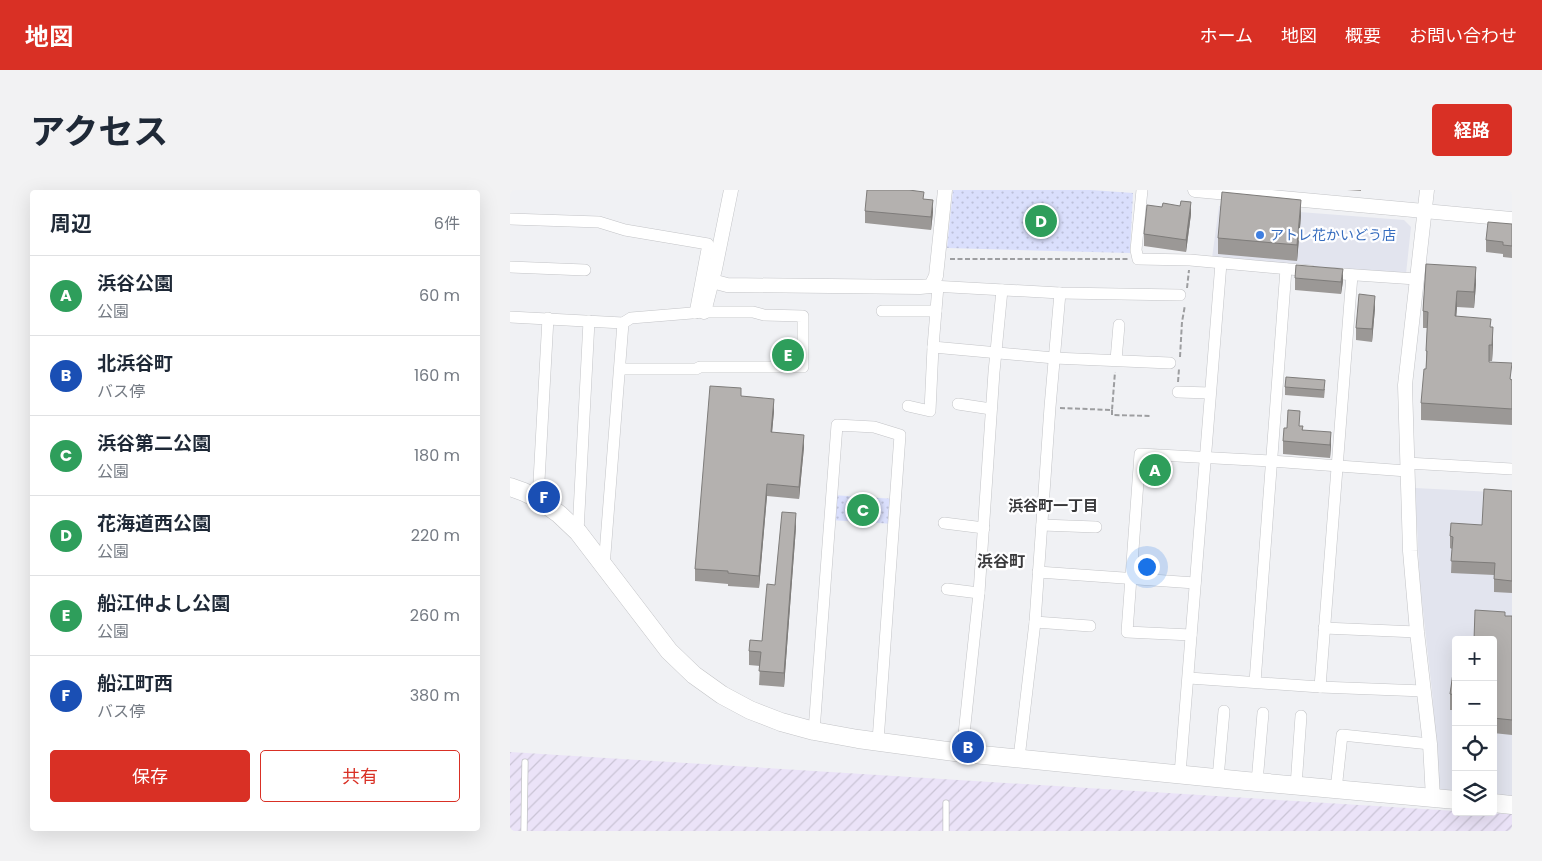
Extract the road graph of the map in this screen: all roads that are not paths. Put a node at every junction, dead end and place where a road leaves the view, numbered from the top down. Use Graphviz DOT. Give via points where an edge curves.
graph roads {
  1 [pos="731,190"];
  2 [pos="945,190"];
  3 [pos="1142,190"];
  4 [pos="1195,190"];
  5 [pos="1427,190"];
  6 [pos="1424,210"];
  7 [pos="1512,218"];
  8 [pos="510,219"];
  9 [pos="1220,263"];
  10 [pos="510,267"];
  11 [pos="1286,269"];
  12 [pos="585,270"];
  13 [pos="1352,275"];
  14 [pos="1416,279"];
  15 [pos="712,281"];
  16 [pos="934,286"];
  17 [pos="1002,290"];
  18 [pos="1060,293"];
  19 [pos="1184,298"];
  20 [pos="882,311"];
  21 [pos="936,311"];
  22 [pos="700,313"];
  23 [pos="510,317"];
  24 [pos="548,318"];
  25 [pos="589,321"];
  26 [pos="623,324"];
  27 [pos="1119,325"];
  28 [pos="933,347"];
  29 [pos="995,353"];
  30 [pos="1054,358"];
  31 [pos="1116,360"];
  32 [pos="1170,363"];
  33 [pos="620,369"];
  34 [pos="1178,392"];
  35 [pos="1210,393"];
  36 [pos="958,404"];
  37 [pos="908,406"];
  38 [pos="991,409"];
  39 [pos="1205,458"];
  40 [pos="1270,461"];
  41 [pos="1336,466"];
  42 [pos="1407,467"];
  43 [pos="1512,469"];
  44 [pos="510,487"];
  45 [pos="538,499"];
  46 [pos="944,523"];
  47 [pos="1042,525"];
  48 [pos="1096,527"];
  49 [pos="984,528"];
  50 [pos="578,532"];
  51 [pos="604,567"];
  52 [pos="1038,572"];
  53 [pos="1131,579"];
  54 [pos="1195,583"];
  55 [pos="948,588"];
  56 [pos="979,593"];
  57 [pos="1035,622"];
  58 [pos="1090,626"];
  59 [pos="1324,628"];
  60 [pos="1417,632"];
  61 [pos="1191,635"];
  62 [pos="1189,678"];
  63 [pos="1255,682"];
  64 [pos="1320,687"];
  65 [pos="1424,691"];
  66 [pos="1224,711"];
  67 [pos="1263,713"];
  68 [pos="1301,716"];
  69 [pos="814,731"];
  70 [pos="878,741"];
  71 [pos="1430,744"];
  72 [pos="962,753"];
  73 [pos="1020,758"];
  74 [pos="525,762"];
  75 [pos="1180,774"];
  76 [pos="1218,778"];
  77 [pos="1257,782"];
  78 [pos="1296,786"];
  79 [pos="1336,790"];
  80 [pos="1433,798"];
  81 [pos="1452,800"];
  82 [pos="946,803"];
  83 [pos="1497,803"];
  84 [pos="1512,805"];
  85 [pos="524,831"];
  86 [pos="946,831"];
  1 -- 15 [label="street"];
  2 -- 16 [label="street"];
  3 -- 9 [label="street" via="1136,250 1138,259"];
  4 -- 6 [label="street"];
  5 -- 6 [label="street"];
  6 -- 7 [label="street"];
  6 -- 14 [label="street"];
  8 -- 22 [label="street" via="599,222 625,230 708,244"];
  9 -- 11 [label="street"];
  9 -- 35 [label="street"];
  10 -- 12 [label="street"];
  11 -- 13 [label="street"];
  11 -- 40 [label="street"];
  13 -- 14 [label="street"];
  13 -- 41 [label="street"];
  14 -- 42 [label="street" via="1405,385"];
  15 -- 16 [label="street" via="726,285"];
  15 -- 22 [label="street"];
  16 -- 17 [label="street"];
  16 -- 21 [label="street"];
  17 -- 18 [label="street"];
  17 -- 29 [label="street"];
  18 -- 19 [label="street"];
  18 -- 30 [label="street"];
  20 -- 21 [label="street"];
  21 -- 28 [label="street"];
  22 -- 26 [label="street" via="631,318"];
  22 -- 33 [label="street" via="753,312 803,316 803,366"];
  23 -- 24 [label="street"];
  24 -- 25 [label="street"];
  24 -- 45 [label="street"];
  25 -- 26 [label="street"];
  25 -- 50 [label="street"];
  26 -- 33 [label="street"];
  27 -- 31 [label="street"];
  28 -- 29 [label="street"];
  28 -- 37 [label="street" via="930,411"];
  29 -- 30 [label="street"];
  29 -- 38 [label="street"];
  30 -- 31 [label="street"];
  30 -- 47 [label="street"];
  31 -- 32 [label="street"];
  33 -- 51 [label="street"];
  34 -- 35 [label="street"];
  35 -- 39 [label="street"];
  36 -- 38 [label="street"];
  38 -- 49 [label="street"];
  39 -- 40 [label="street"];
  39 -- 53 [label="street" via="1140,454"];
  39 -- 54 [label="street"];
  40 -- 41 [label="street"];
  40 -- 63 [label="street"];
  41 -- 42 [label="street"];
  41 -- 59 [label="street"];
  42 -- 43 [label="street"];
  42 -- 60 [label="street"];
  44 -- 45 [label="main road"];
  45 -- 50 [label="main road"];
  46 -- 49 [label="street"];
  47 -- 48 [label="street"];
  47 -- 52 [label="street"];
  49 -- 56 [label="street"];
  50 -- 51 [label="main road"];
  51 -- 69 [label="main road" via="669,651 694,675 750,710"];
  52 -- 53 [label="street"];
  52 -- 57 [label="street"];
  53 -- 54 [label="street"];
  53 -- 61 [label="street" via="1128,632"];
  54 -- 61 [label="street"];
  55 -- 56 [label="street"];
  56 -- 72 [label="street"];
  57 -- 58 [label="street"];
  57 -- 73 [label="street"];
  59 -- 60 [label="street"];
  59 -- 64 [label="street"];
  60 -- 65 [label="street"];
  61 -- 62 [label="street"];
  62 -- 63 [label="street"];
  62 -- 75 [label="street"];
  63 -- 64 [label="street"];
  64 -- 65 [label="street"];
  65 -- 71 [label="street"];
  66 -- 76 [label="street"];
  67 -- 77 [label="street"];
  68 -- 78 [label="street"];
  69 -- 70 [label="main road"];
  69 -- 70 [label="street" via="838,425 874,427 900,434"];
  70 -- 72 [label="main road"];
  71 -- 79 [label="street" via="1342,735"];
  71 -- 80 [label="street"];
  72 -- 73 [label="main road"];
  73 -- 75 [label="main road"];
  74 -- 85 [label="lane"];
  75 -- 76 [label="main road"];
  76 -- 77 [label="main road"];
  77 -- 78 [label="main road"];
  78 -- 79 [label="main road"];
  79 -- 80 [label="main road"];
  80 -- 81 [label="main road"];
  82 -- 86 [label="lane"];
  83 -- 84 [label="main road"];
}
